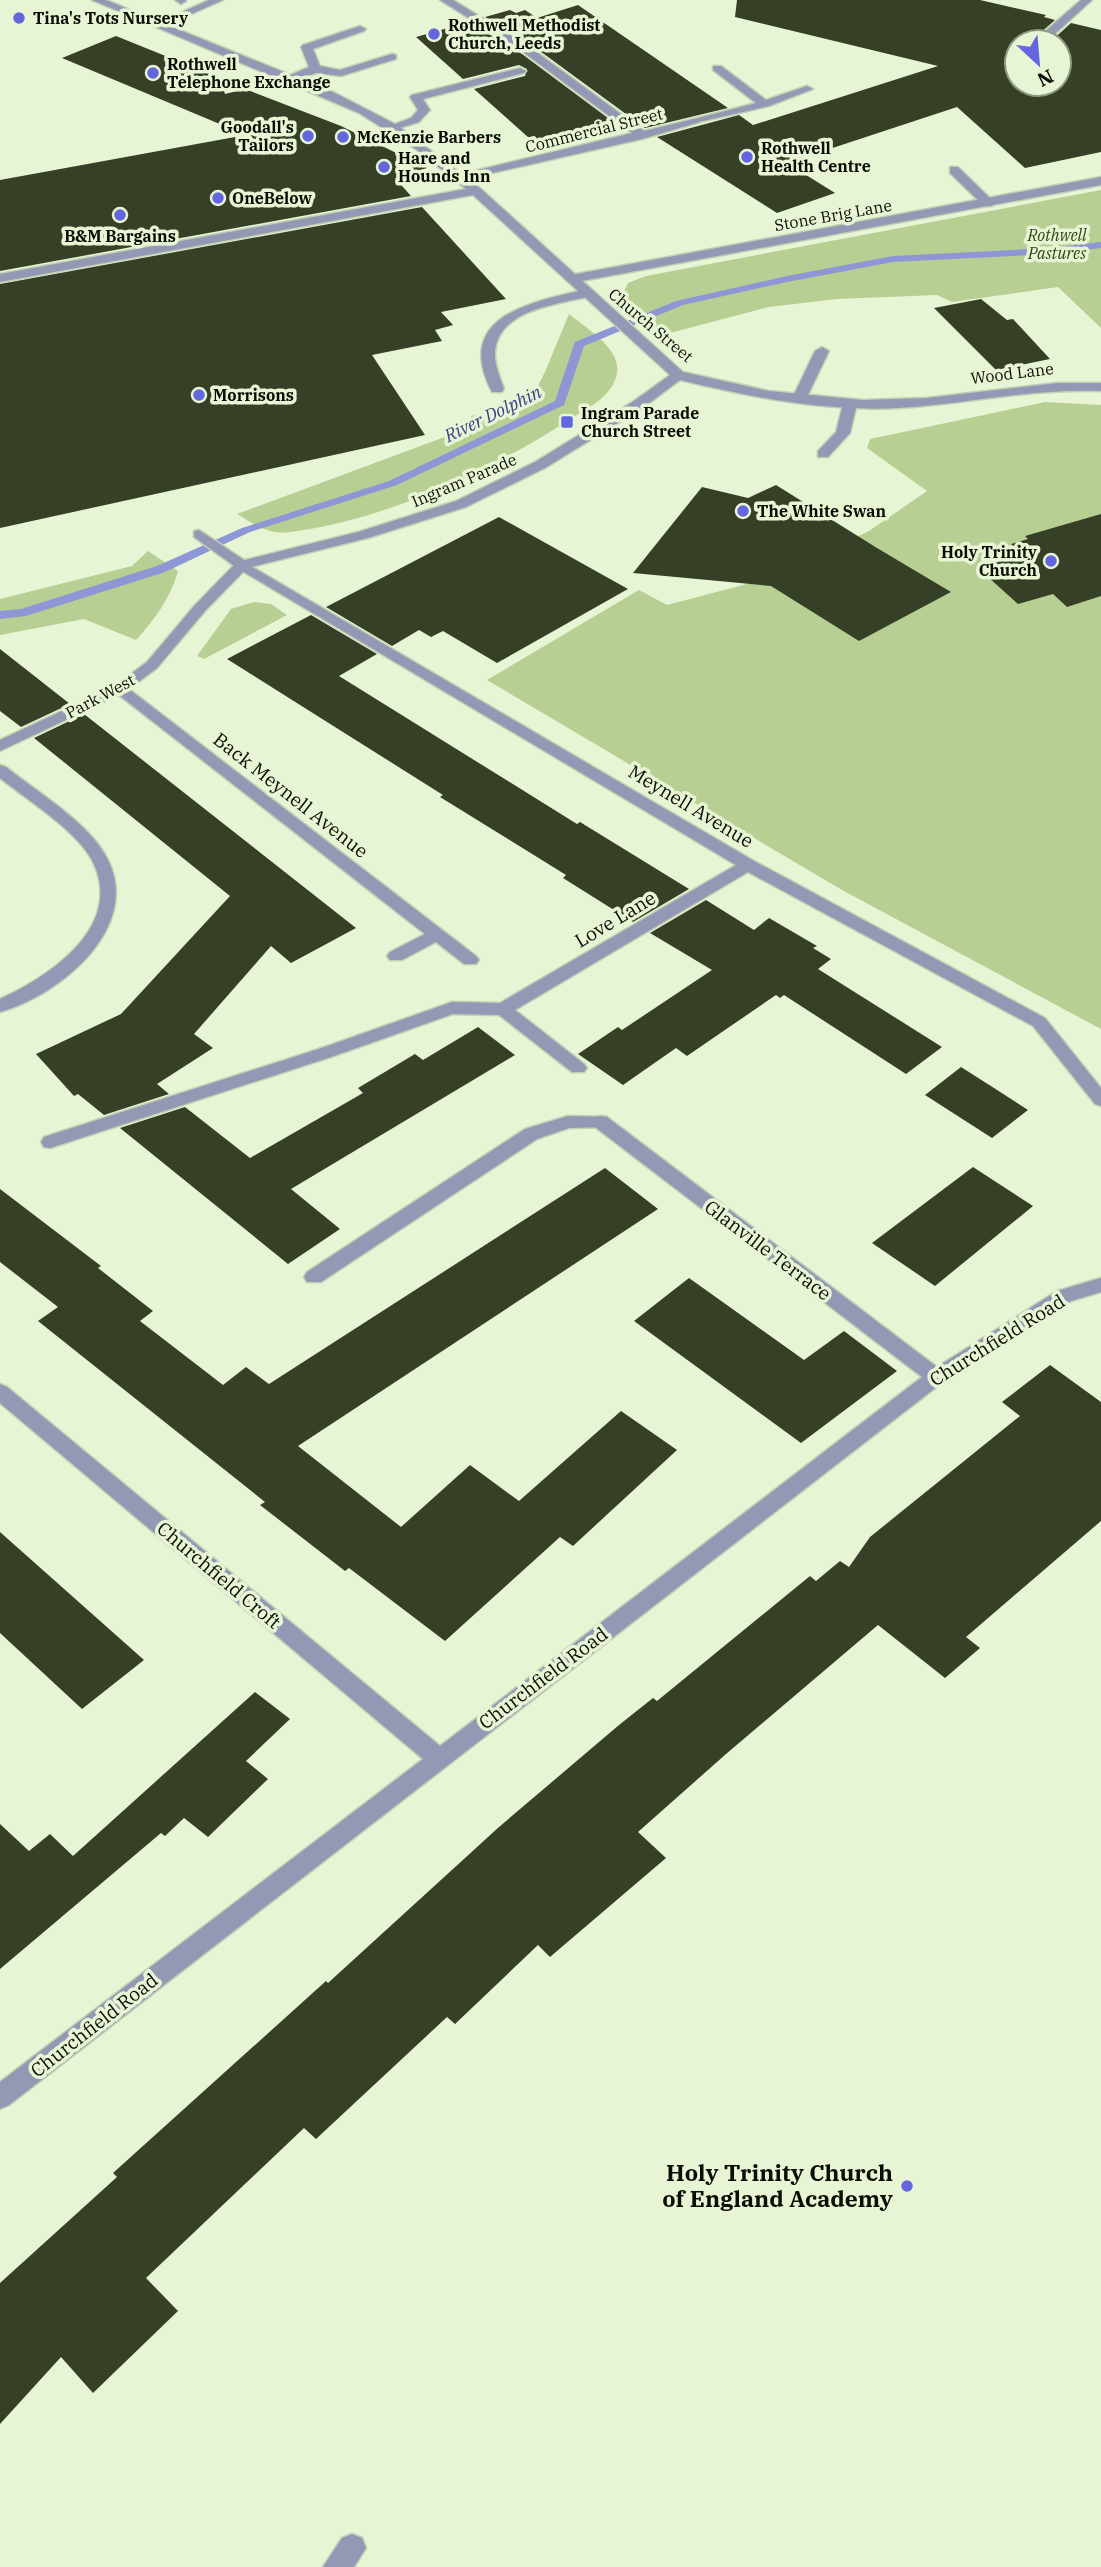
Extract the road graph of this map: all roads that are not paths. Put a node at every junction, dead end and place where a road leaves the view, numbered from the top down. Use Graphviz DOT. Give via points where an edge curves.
graph roads {
  1 [pos="97,0"];
  2 [pos="218,0"];
  3 [pos="476,0"];
  4 [pos="1087,0"];
  5 [pos="450,3"];
  6 [pos="158,25"];
  7 [pos="1054,28"];
  8 [pos="360,29"];
  9 [pos="391,57"];
  10 [pos="717,68"];
  11 [pos="315,69"];
  12 [pos="520,71"];
  13 [pos="290,79"];
  14 [pos="807,89"];
  15 [pos="765,104"];
  16 [pos="393,127"];
  17 [pos="642,135"];
  18 [pos="954,170"];
  19 [pos="461,178"];
  20 [pos="1101,181"];
  21 [pos="476,191"];
  22 [pos="988,203"];
  23 [pos="0,278"];
  24 [pos="571,279"];
  25 [pos="587,293"];
  26 [pos="822,351"];
  27 [pos="678,375"];
  28 [pos="1101,387"];
  29 [pos="497,389"];
  30 [pos="799,399"];
  31 [pos="927,402"];
  32 [pos="850,404"];
  33 [pos="824,454"];
  34 [pos="198,534"];
  35 [pos="221,550"];
  36 [pos="242,565"];
  37 [pos="120,689"];
  38 [pos="0,746"];
  39 [pos="0,770"];
  40 [pos="748,865"];
  41 [pos="436,934"];
  42 [pos="396,956"];
  43 [pos="470,960"];
  44 [pos="0,1006"];
  45 [pos="503,1009"];
  46 [pos="578,1068"];
  47 [pos="1101,1100"];
  48 [pos="50,1142"];
  49 [pos="314,1277"];
  50 [pos="1101,1285"];
  51 [pos="936,1377"];
  52 [pos="0,1392"];
  53 [pos="438,1758"];
  54 [pos="0,2097"];
  1 -- 6 [label="street, Church Street"];
  2 -- 6 [label="street"];
  3 -- 5 [label="street"];
  4 -- 7 [label="street"];
  5 -- 17 [label="street" via="527,50"];
  6 -- 13 [label="street, Church Street"];
  8 -- 11 [label="street" via="307,47"];
  9 -- 11 [label="street" via="341,73"];
  10 -- 15 [label="street"];
  11 -- 13 [label="street"];
  12 -- 16 [label="street" via="416,97 425,110 415,120"];
  13 -- 16 [label="street, Church Street" via="365,110"];
  14 -- 15 [label="street, Commercial Street"];
  15 -- 17 [label="street, Commercial Street"];
  16 -- 19 [label="street, Church Street"];
  17 -- 19 [label="street, Commercial Street"];
  18 -- 22 [label="street"];
  19 -- 21 [label="street, Church Street"];
  20 -- 22 [label="street, Stone Brig Lane"];
  21 -- 23 [label="street"];
  21 -- 24 [label="street, Church Street"];
  22 -- 24 [label="street, Stone Brig Lane"];
  24 -- 25 [label="street, Church Street"];
  25 -- 27 [label="street, Church Street"];
  25 -- 29 [label="street" via="522,311 493,332 487,352"];
  26 -- 30 [label="street"];
  27 -- 30 [label="street, Church Street"];
  27 -- 36 [label="street, Ingram Parade" via="540,465 461,504 363,535"];
  28 -- 31 [label="street, Wood Lane" via="1023,387"];
  30 -- 32 [label="street, Church Street"];
  31 -- 32 [label="street, Church Street"];
  32 -- 33 [label="street" via="843,433"];
  34 -- 35 [label="lane"];
  35 -- 36 [label="street, Meynell Avenue"];
  36 -- 37 [label="street, Park West" via="152,665"];
  36 -- 40 [label="street, Meynell Avenue"];
  37 -- 38 [label="street, Park West"];
  37 -- 41 [label="street, Back Meynell Avenue"];
  39 -- 44 [label="street" via="82,838 99,860 108,883 107,909 96,935 76,960 48,982"];
  40 -- 45 [label="street, Love Lane"];
  40 -- 47 [label="street, Meynell Avenue" via="1039,1022"];
  41 -- 42 [label="street"];
  41 -- 43 [label="street, Back Meynell Avenue"];
  45 -- 46 [label="street"];
  45 -- 48 [label="street" via="452,1008"];
  49 -- 51 [label="street, Glanville Terrace" via="531,1134 568,1122 601,1122"];
  50 -- 51 [label="street, Churchfield Road" via="1064,1296"];
  51 -- 53 [label="street, Churchfield Road"];
  52 -- 53 [label="street, Churchfield Croft"];
  53 -- 54 [label="street, Churchfield Road"];
}
